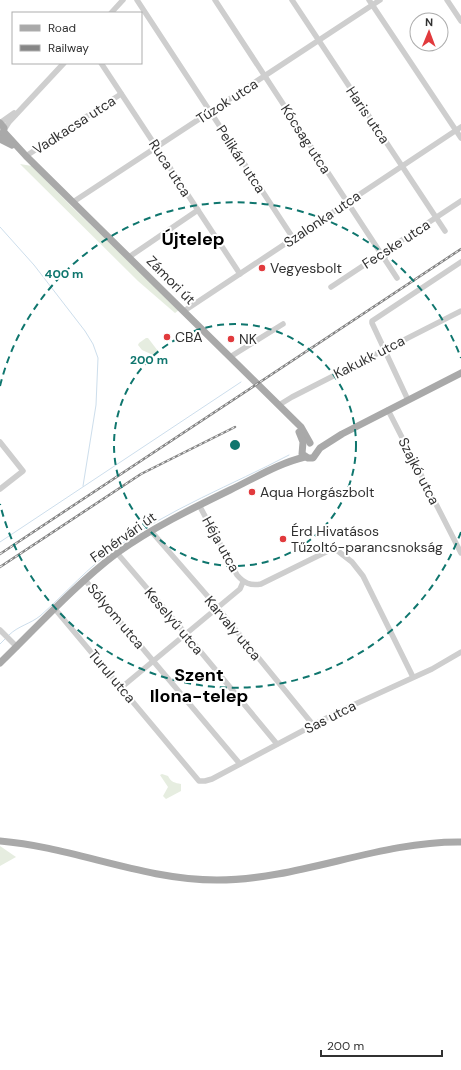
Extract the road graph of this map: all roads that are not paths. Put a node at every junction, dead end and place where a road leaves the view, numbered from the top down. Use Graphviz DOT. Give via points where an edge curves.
graph roads {
  1 [pos="123,0"];
  2 [pos="137,0"];
  3 [pos="215,0"];
  4 [pos="292,0"];
  5 [pos="380,0"];
  6 [pos="447,0"];
  7 [pos="371,2"];
  8 [pos="112,12"];
  9 [pos="461,21"];
  10 [pos="319,41"];
  11 [pos="63,64"];
  12 [pos="102,64"];
  13 [pos="266,76"];
  14 [pos="121,94"];
  15 [pos="210,112"];
  16 [pos="458,129"];
  17 [pos="1,131"];
  18 [pos="461,138"];
  19 [pos="156,147"];
  20 [pos="26,156"];
  21 [pos="402,166"];
  22 [pos="461,201"];
  23 [pos="73,202"];
  24 [pos="347,203"];
  25 [pos="198,210"];
  26 [pos="436,218"];
  27 [pos="445,231"];
  28 [pos="293,238"];
  29 [pos="382,253"];
  30 [pos="129,257"];
  31 [pos="461,262"];
  32 [pos="240,274"];
  33 [pos="397,278"];
  34 [pos="331,287"];
  35 [pos="184,311"];
  36 [pos="461,311"];
  37 [pos="283,324"];
  38 [pos="384,350"];
  39 [pos="230,357"];
  40 [pos="461,373"];
  41 [pos="408,400"];
  42 [pos="279,405"];
  43 [pos="388,410"];
  44 [pos="296,422"];
  45 [pos="342,434"];
  46 [pos="0,442"];
  47 [pos="312,444"];
  48 [pos="302,448"];
  49 [pos="317,452"];
  50 [pos="305,457"];
  51 [pos="283,464"];
  52 [pos="0,489"];
  53 [pos="199,505"];
  54 [pos="151,531"];
  55 [pos="117,553"];
  56 [pos="461,553"];
  57 [pos="85,580"];
  58 [pos="243,582"];
  59 [pos="217,607"];
  60 [pos="55,609"];
  61 [pos="0,630"];
  62 [pos="186,634"];
  63 [pos="17,647"];
  64 [pos="461,652"];
  65 [pos="154,660"];
  66 [pos="0,664"];
  67 [pos="413,677"];
  68 [pos="122,687"];
  69 [pos="314,726"];
  70 [pos="277,744"];
  71 [pos="240,764"];
  72 [pos="199,781"];
  73 [pos="0,841"];
  74 [pos="461,842"];
  1 -- 8 [label="street"];
  2 -- 15 [label="street, Pelikán utca"];
  3 -- 13 [label="street, Kócsag utca"];
  4 -- 10 [label="street, Haris utca"];
  5 -- 7 [label="street, Túzok utca"];
  6 -- 9 [label="street"];
  7 -- 10 [label="street, Túzok utca"];
  7 -- 16 [label="street"];
  10 -- 13 [label="street, Túzok utca"];
  10 -- 21 [label="street, Haris utca"];
  11 -- 17 [label="street"];
  12 -- 14 [label="street, Ruca utca"];
  13 -- 15 [label="street, Túzok utca"];
  13 -- 24 [label="street, Kócsag utca"];
  14 -- 19 [label="street, Ruca utca"];
  14 -- 20 [label="street, Vadkacsa utca"];
  15 -- 19 [label="street, Túzok utca"];
  15 -- 28 [label="street, Pelikán utca"];
  16 -- 18 [label="street"];
  16 -- 21 [label="street, Szalonka utca"];
  17 -- 20 [label="main road, Zámori út"];
  19 -- 23 [label="street, Túzok utca"];
  19 -- 25 [label="street, Ruca utca"];
  20 -- 23 [label="main road, Zámori út"];
  21 -- 24 [label="street, Szalonka utca"];
  21 -- 26 [label="street, Haris utca"];
  22 -- 26 [label="street, Fecske utca"];
  23 -- 30 [label="main road, Zámori út"];
  24 -- 28 [label="street, Szalonka utca"];
  24 -- 29 [label="street, Kócsag utca"];
  25 -- 30 [label="street"];
  25 -- 32 [label="street, Ruca utca"];
  26 -- 27 [label="street, Haris utca"];
  26 -- 29 [label="street, Fecske utca"];
  28 -- 32 [label="street, Szalonka utca"];
  29 -- 33 [label="street, Kócsag utca"];
  29 -- 34 [label="street, Fecske utca"];
  30 -- 35 [label="main road, Zámori út"];
  31 -- 38 [label="street" via="373,319 372,324"];
  32 -- 35 [label="street, Szalonka utca"];
  35 -- 39 [label="main road, Zámori út"];
  36 -- 38 [label="street, Kakukk utca"];
  37 -- 39 [label="street"];
  38 -- 41 [label="street"];
  38 -- 42 [label="street, Kakukk utca"];
  39 -- 42 [label="main road, Zámori út"];
  40 -- 41 [label="main road"];
  41 -- 43 [label="main road"];
  42 -- 44 [label="main road, Zámori út"];
  43 -- 45 [label="main road"];
  43 -- 56 [label="street, Szajkó utca"];
  44 -- 47 [label="main road, Zámori út"];
  44 -- 48 [label="main road, Zámori út" via="302,438"];
  45 -- 47 [label="main road"];
  45 -- 49 [label="main road"];
  46 -- 52 [label="street" via="23,472"];
  47 -- 48 [label="main road" via="306,443"];
  47 -- 49 [label="main road" via="317,448"];
  48 -- 50 [label="main road"];
  48 -- 51 [label="main road, Fehérvári út"];
  49 -- 50 [label="main road" via="313,458"];
  50 -- 51 [label="main road, Fehérvári út"];
  51 -- 53 [label="main road, Fehérvári út"];
  53 -- 54 [label="main road, Fehérvári út"];
  53 -- 58 [label="street, Héja utca"];
  54 -- 55 [label="main road, Fehérvári út"];
  54 -- 59 [label="street, Karvaly utca"];
  55 -- 57 [label="main road, Fehérvári út"];
  55 -- 62 [label="street, Keselyű utca"];
  57 -- 60 [label="main road, Fehérvári út"];
  57 -- 65 [label="street, Sólyom utca"];
  58 -- 59 [label="street" via="240,589"];
  58 -- 67 [label="street" via="261,584 334,548 360,570"];
  59 -- 62 [label="street"];
  59 -- 69 [label="street, Karvaly utca"];
  60 -- 63 [label="main road, Fehérvári út"];
  60 -- 68 [label="street, Turul utca"];
  61 -- 63 [label="street"];
  62 -- 65 [label="street"];
  62 -- 70 [label="street, Keselyű utca"];
  63 -- 66 [label="main road, Fehérvári út"];
  64 -- 67 [label="street, Sas utca"];
  65 -- 68 [label="street"];
  65 -- 71 [label="street, Sólyom utca"];
  67 -- 69 [label="street, Sas utca"];
  68 -- 72 [label="street, Turul utca"];
  69 -- 70 [label="street, Sas utca"];
  70 -- 71 [label="street, Sas utca"];
  71 -- 72 [label="street, Sas utca" via="212,779"];
  73 -- 74 [label="main road" via="86,857 150,873 217,880 265,876 414,845"];
}
